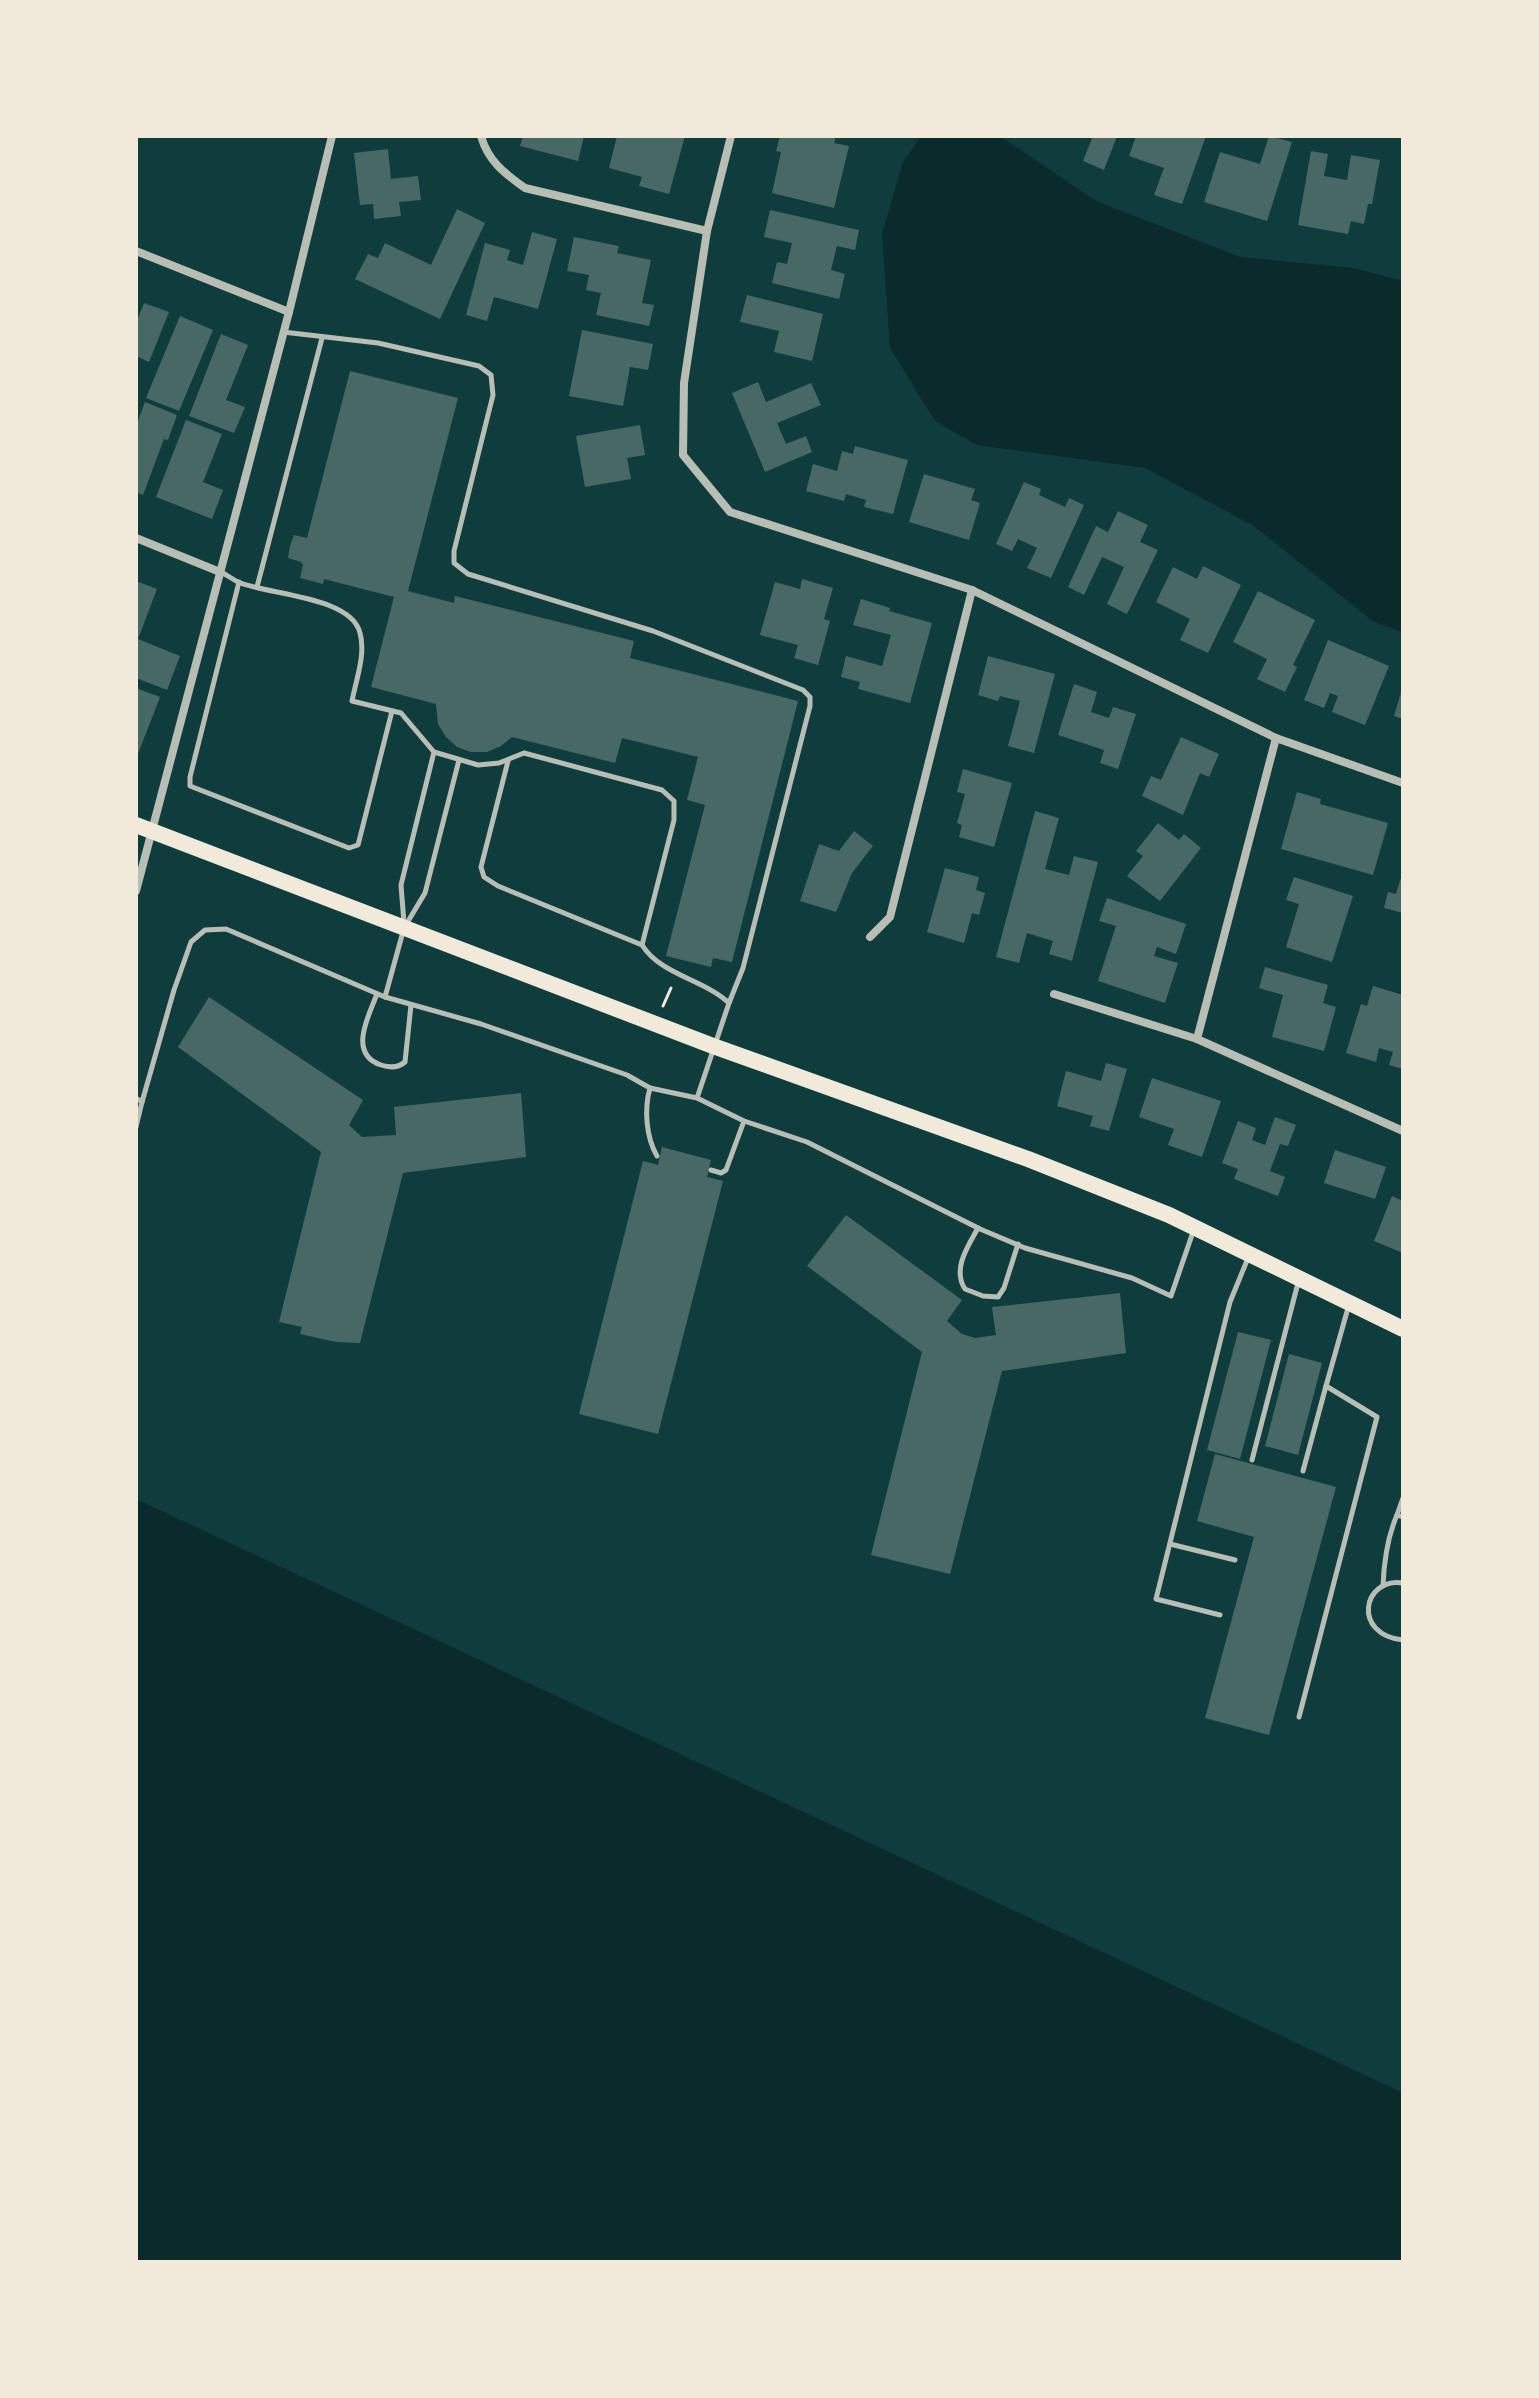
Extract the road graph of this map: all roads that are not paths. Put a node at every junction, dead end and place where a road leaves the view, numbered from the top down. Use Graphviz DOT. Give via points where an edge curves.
graph roads {
  1 [pos="332,136"];
  2 [pos="481,136"];
  3 [pos="731,136"];
  4 [pos="707,231"];
  5 [pos="136,251"];
  6 [pos="289,312"];
  7 [pos="283,332"];
  8 [pos="322,338"];
  9 [pos="136,538"];
  10 [pos="220,572"];
  11 [pos="239,582"];
  12 [pos="257,587"];
  13 [pos="972,590"];
  14 [pos="392,711"];
  15 [pos="1276,738"];
  16 [pos="434,752"];
  17 [pos="459,760"];
  18 [pos="508,760"];
  19 [pos="1403,783"];
  20 [pos="144,828"];
  21 [pos="136,891"];
  22 [pos="404,928"];
  23 [pos="870,937"];
  24 [pos="642,945"];
  25 [pos="377,994"];
  26 [pos="1054,994"];
  27 [pos="385,997"];
  28 [pos="729,1003"];
  29 [pos="411,1005"];
  30 [pos="1197,1039"];
  31 [pos="713,1046"];
  32 [pos="650,1088"];
  33 [pos="697,1098"];
  34 [pos="139,1100"];
  35 [pos="744,1121"];
  36 [pos="136,1127"];
  37 [pos="1403,1131"];
  38 [pos="657,1156"];
  39 [pos="711,1170"];
  40 [pos="1195,1227"];
  41 [pos="978,1228"];
  42 [pos="1018,1244"];
  43 [pos="1250,1254"];
  44 [pos="1299,1278"];
  45 [pos="1350,1303"];
  46 [pos="1403,1329"];
  47 [pos="1326,1386"];
  48 [pos="1252,1460"];
  49 [pos="1303,1471"];
  50 [pos="1403,1498"];
  51 [pos="1400,1516"];
  52 [pos="1170,1544"];
  53 [pos="1235,1560"];
  54 [pos="1403,1583"];
  55 [pos="1383,1586"];
  56 [pos="1220,1615"];
  57 [pos="1403,1640"];
  58 [pos="1299,1717"];
  1 -- 6 [label="street"];
  2 -- 4 [label="street" via="485,152 501,171 525,188"];
  3 -- 4 [label="street"];
  4 -- 13 [label="street" via="684,383 683,455 730,512"];
  5 -- 6 [label="street"];
  6 -- 7 [label="street"];
  7 -- 8 [label="lane"];
  7 -- 10 [label="street"];
  8 -- 12 [label="lane"];
  8 -- 28 [label="lane" via="378,343 479,366 491,375 493,395 454,551 454,563 461,569 653,631 810,697 743,968"];
  9 -- 10 [label="street"];
  10 -- 11 [label="lane"];
  10 -- 20 [label="street"];
  11 -- 12 [label="lane"];
  11 -- 14 [label="lane" via="190,786 349,848 358,845"];
  12 -- 14 [label="lane" via="327,605 355,621 362,649 352,701"];
  13 -- 15 [label="street"];
  13 -- 23 [label="street" via="890,917"];
  14 -- 16 [label="lane" via="401,713"];
  15 -- 19 [label="street"];
  15 -- 30 [label="street"];
  16 -- 17 [label="lane"];
  16 -- 22 [label="lane" via="401,885"];
  17 -- 18 [label="lane" via="478,765"];
  17 -- 22 [label="lane" via="425,893"];
  18 -- 24 [label="lane" via="481,867 484,877"];
  18 -- 24 [label="lane" via="524,753 670,796 674,820"];
  20 -- 21 [label="street"];
  20 -- 22 [label="main road"];
  22 -- 27 [label="lane"];
  22 -- 31 [label="main road"];
  24 -- 28 [label="lane" via="666,968 716,991"];
  25 -- 27 [label="lane"];
  25 -- 29 [label="lane" via="362,1047 367,1058 386,1067 405,1062"];
  25 -- 34 [label="lane" via="226,929 205,930 191,942"];
  26 -- 30 [label="street"];
  27 -- 29 [label="lane"];
  28 -- 31 [label="lane"];
  29 -- 32 [label="lane" via="539,1044"];
  30 -- 37 [label="street"];
  31 -- 33 [label="lane"];
  31 -- 40 [label="main road" via="1028,1159"];
  32 -- 33 [label="lane"];
  32 -- 38 [label="lane" via="647,1110"];
  33 -- 35 [label="lane"];
  34 -- 36 [label="lane"];
  35 -- 39 [label="lane" via="726,1170"];
  35 -- 41 [label="lane" via="807,1142"];
  40 -- 42 [label="lane" via="1171,1296 1132,1278"];
  40 -- 43 [label="main road"];
  41 -- 42 [label="lane"];
  41 -- 42 [label="lane" via="959,1276 973,1294 998,1297"];
  43 -- 44 [label="main road"];
  43 -- 52 [label="lane" via="1230,1302"];
  44 -- 45 [label="main road"];
  44 -- 48 [label="lane"];
  45 -- 46 [label="main road"];
  45 -- 47 [label="lane"];
  47 -- 49 [label="lane"];
  47 -- 58 [label="lane" via="1377,1417"];
  50 -- 51 [label="lane"];
  51 -- 55 [label="lane" via="1389,1533"];
  52 -- 53 [label="lane"];
  52 -- 56 [label="lane" via="1156,1599"];
  54 -- 55 [label="lane"];
  55 -- 57 [label="lane" via="1369,1605 1369,1618 1384,1636"];
}
